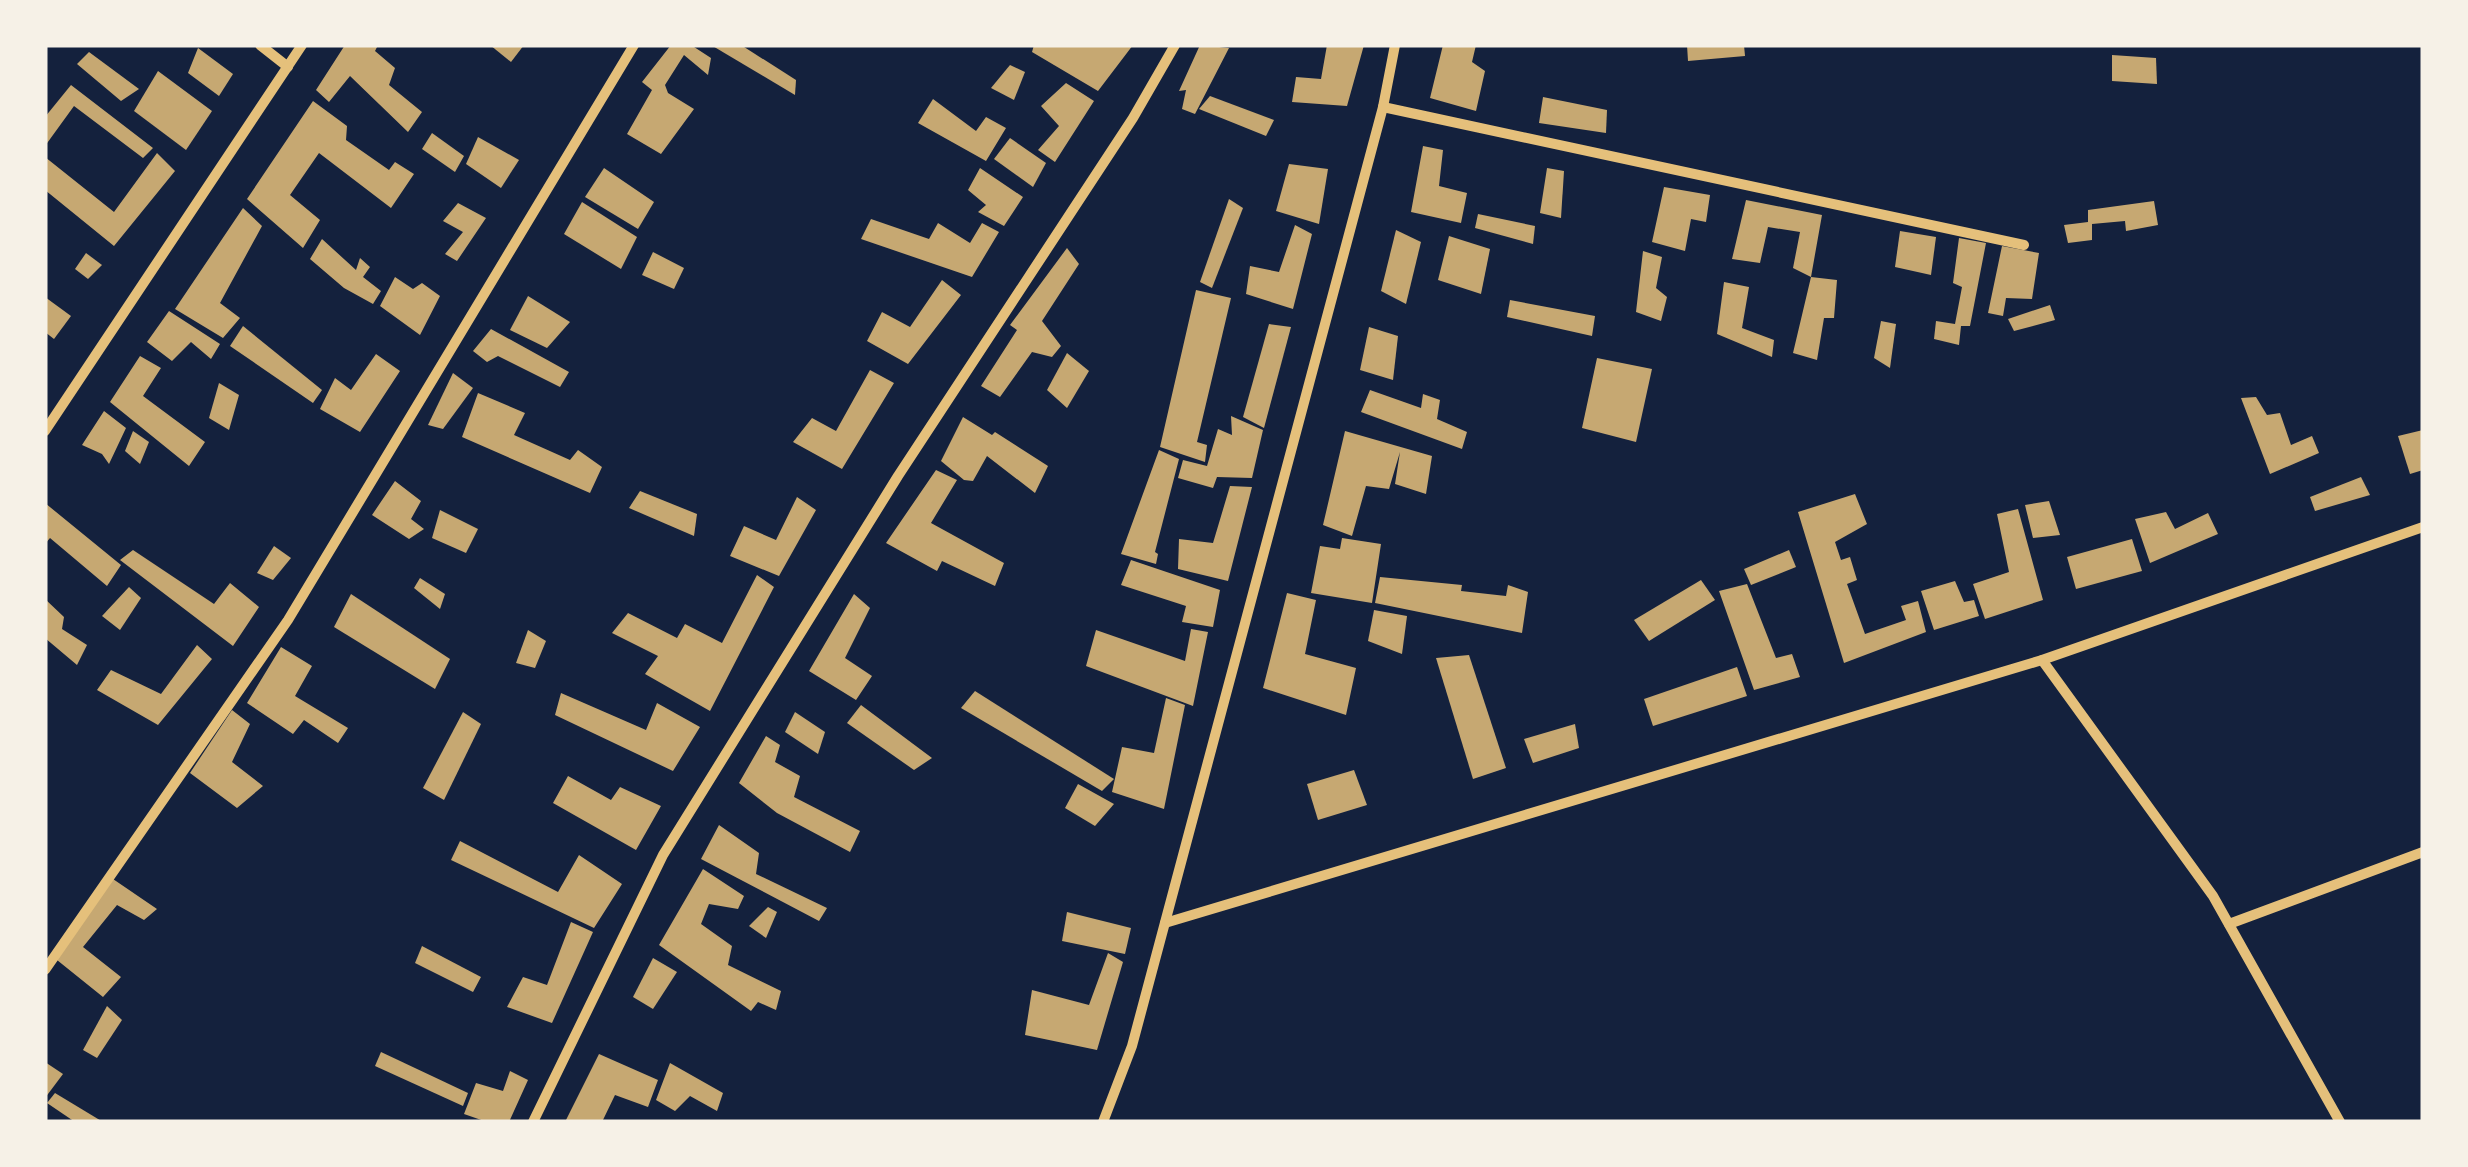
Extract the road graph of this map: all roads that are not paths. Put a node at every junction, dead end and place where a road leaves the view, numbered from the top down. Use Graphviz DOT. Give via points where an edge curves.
graph roads {
  1 [pos="260,45"];
  2 [pos="302,45"];
  3 [pos="634,45"];
  4 [pos="1175,45"];
  5 [pos="1395,45"];
  6 [pos="288,67"];
  7 [pos="1384,108"];
  8 [pos="2024,245"];
  9 [pos="45,431"];
  10 [pos="2423,527"];
  11 [pos="2042,660"];
  12 [pos="2423,852"];
  13 [pos="1165,923"];
  14 [pos="2229,924"];
  15 [pos="45,970"];
  16 [pos="533,1122"];
  17 [pos="1103,1122"];
  18 [pos="2340,1122"];
  1 -- 6 [label="street"];
  2 -- 6 [label="street"];
  3 -- 15 [label="street" via="288,620"];
  4 -- 16 [label="street" via="663,855"];
  5 -- 7 [label="street"];
  6 -- 9 [label="street"];
  7 -- 8 [label="street"];
  7 -- 13 [label="street"];
  10 -- 11 [label="street"];
  11 -- 13 [label="street"];
  11 -- 14 [label="street"];
  12 -- 14 [label="street"];
  13 -- 17 [label="street" via="1132,1046"];
  14 -- 18 [label="street"];
}
